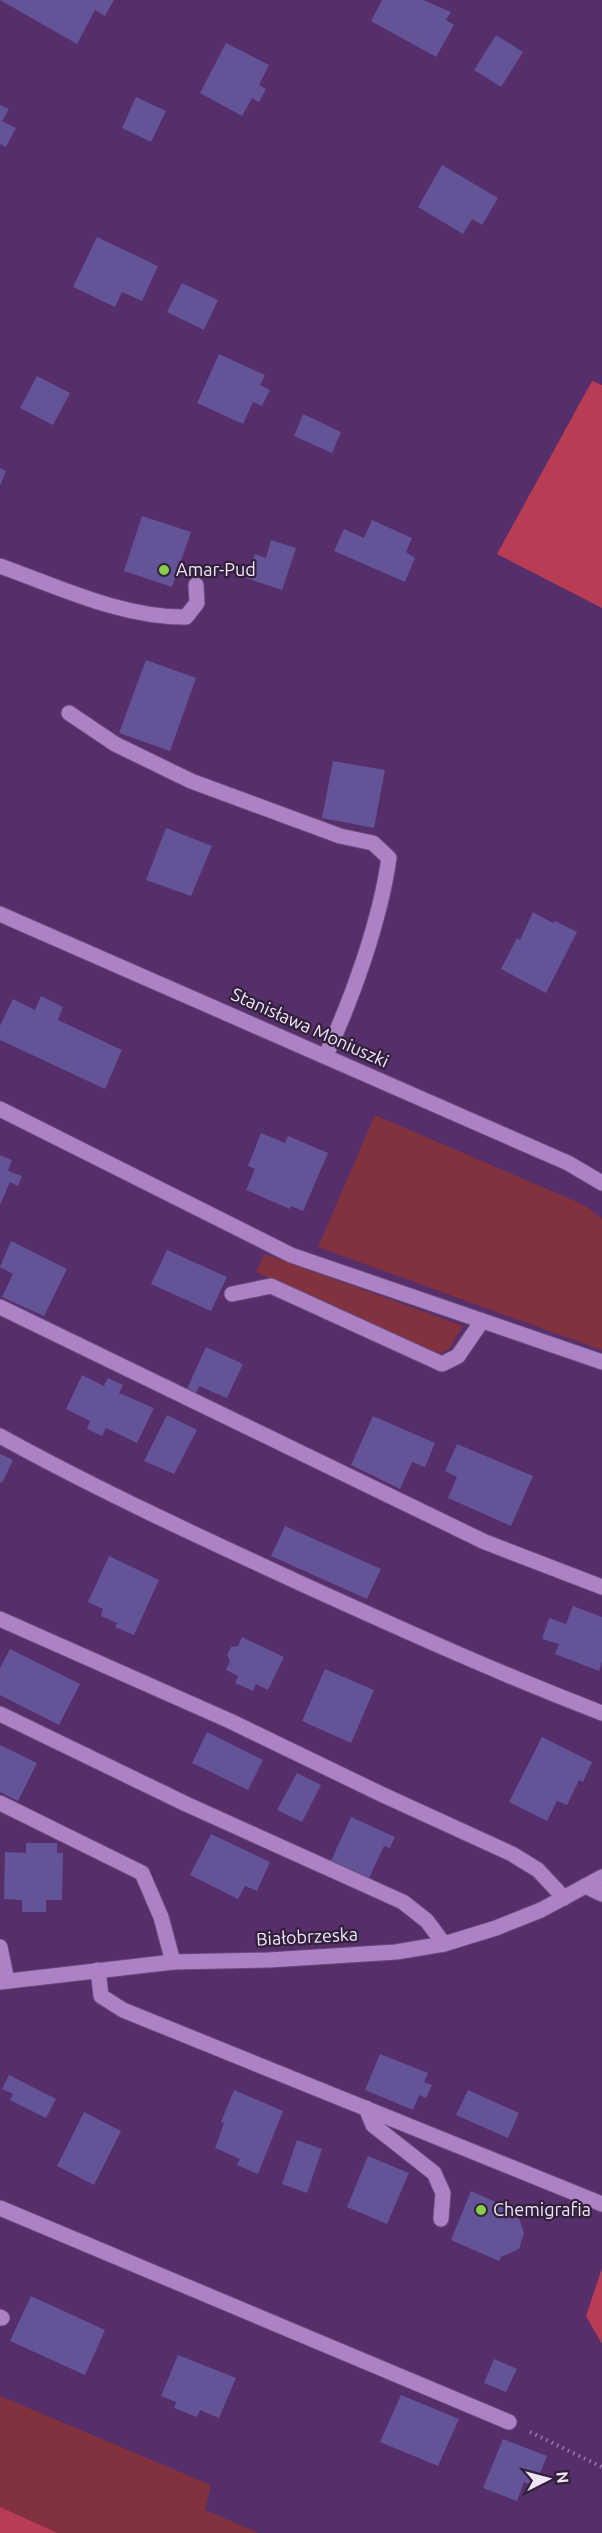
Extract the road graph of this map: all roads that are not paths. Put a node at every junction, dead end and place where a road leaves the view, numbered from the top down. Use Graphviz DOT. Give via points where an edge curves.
graph roads {
  1 [pos="0,566"];
  2 [pos="196,585"];
  3 [pos="69,713"];
  4 [pos="0,914"];
  5 [pos="326,1055"];
  6 [pos="0,1109"];
  7 [pos="602,1183"];
  8 [pos="232,1294"];
  9 [pos="0,1307"];
  10 [pos="482,1321"];
  11 [pos="602,1362"];
  12 [pos="0,1436"];
  13 [pos="602,1587"];
  14 [pos="0,1619"];
  15 [pos="602,1713"];
  16 [pos="0,1714"];
  17 [pos="0,1803"];
  18 [pos="602,1877"];
  19 [pos="585,1886"];
  20 [pos="602,1894"];
  21 [pos="564,1898"];
  22 [pos="444,1944"];
  23 [pos="0,1947"];
  24 [pos="173,1962"];
  25 [pos="98,1970"];
  26 [pos="4,1982"];
  27 [pos="366,2108"];
  28 [pos="602,2204"];
  29 [pos="0,2208"];
  30 [pos="441,2218"];
  31 [pos="508,2421"];
  1 -- 2 [label="street" via="91,599 160,618 186,617 197,603"];
  3 -- 5 [label="street" via="115,744 191,781 340,836 373,843 389,858 351,998"];
  4 -- 5 [label="street, Stanisława Moniuszki"];
  5 -- 7 [label="street, Stanisława Moniuszki" via="568,1163"];
  6 -- 10 [label="street" via="291,1255"];
  8 -- 10 [label="street" via="271,1286 442,1364 458,1356"];
  9 -- 13 [label="street" via="485,1542"];
  10 -- 11 [label="street"];
  12 -- 15 [label="street" via="188,1532 396,1627"];
  14 -- 21 [label="street" via="231,1721 512,1854 538,1870"];
  16 -- 22 [label="street" via="403,1902 427,1921"];
  17 -- 24 [label="street" via="142,1873 161,1917"];
  18 -- 19 [label="street, Białobrzeska"];
  19 -- 20 [label="street"];
  19 -- 21 [label="street, Białobrzeska"];
  21 -- 22 [label="street, Białobrzeska" via="505,1924"];
  22 -- 24 [label="street, Białobrzeska" via="269,1960"];
  23 -- 26 [label="street"];
  24 -- 25 [label="street, Białobrzeska"];
  25 -- 26 [label="street, Białobrzeska"];
  25 -- 27 [label="street" via="101,1996 123,2010"];
  27 -- 28 [label="street"];
  27 -- 30 [label="street" via="373,2125 434,2173 443,2193"];
  29 -- 31 [label="street"];
}
